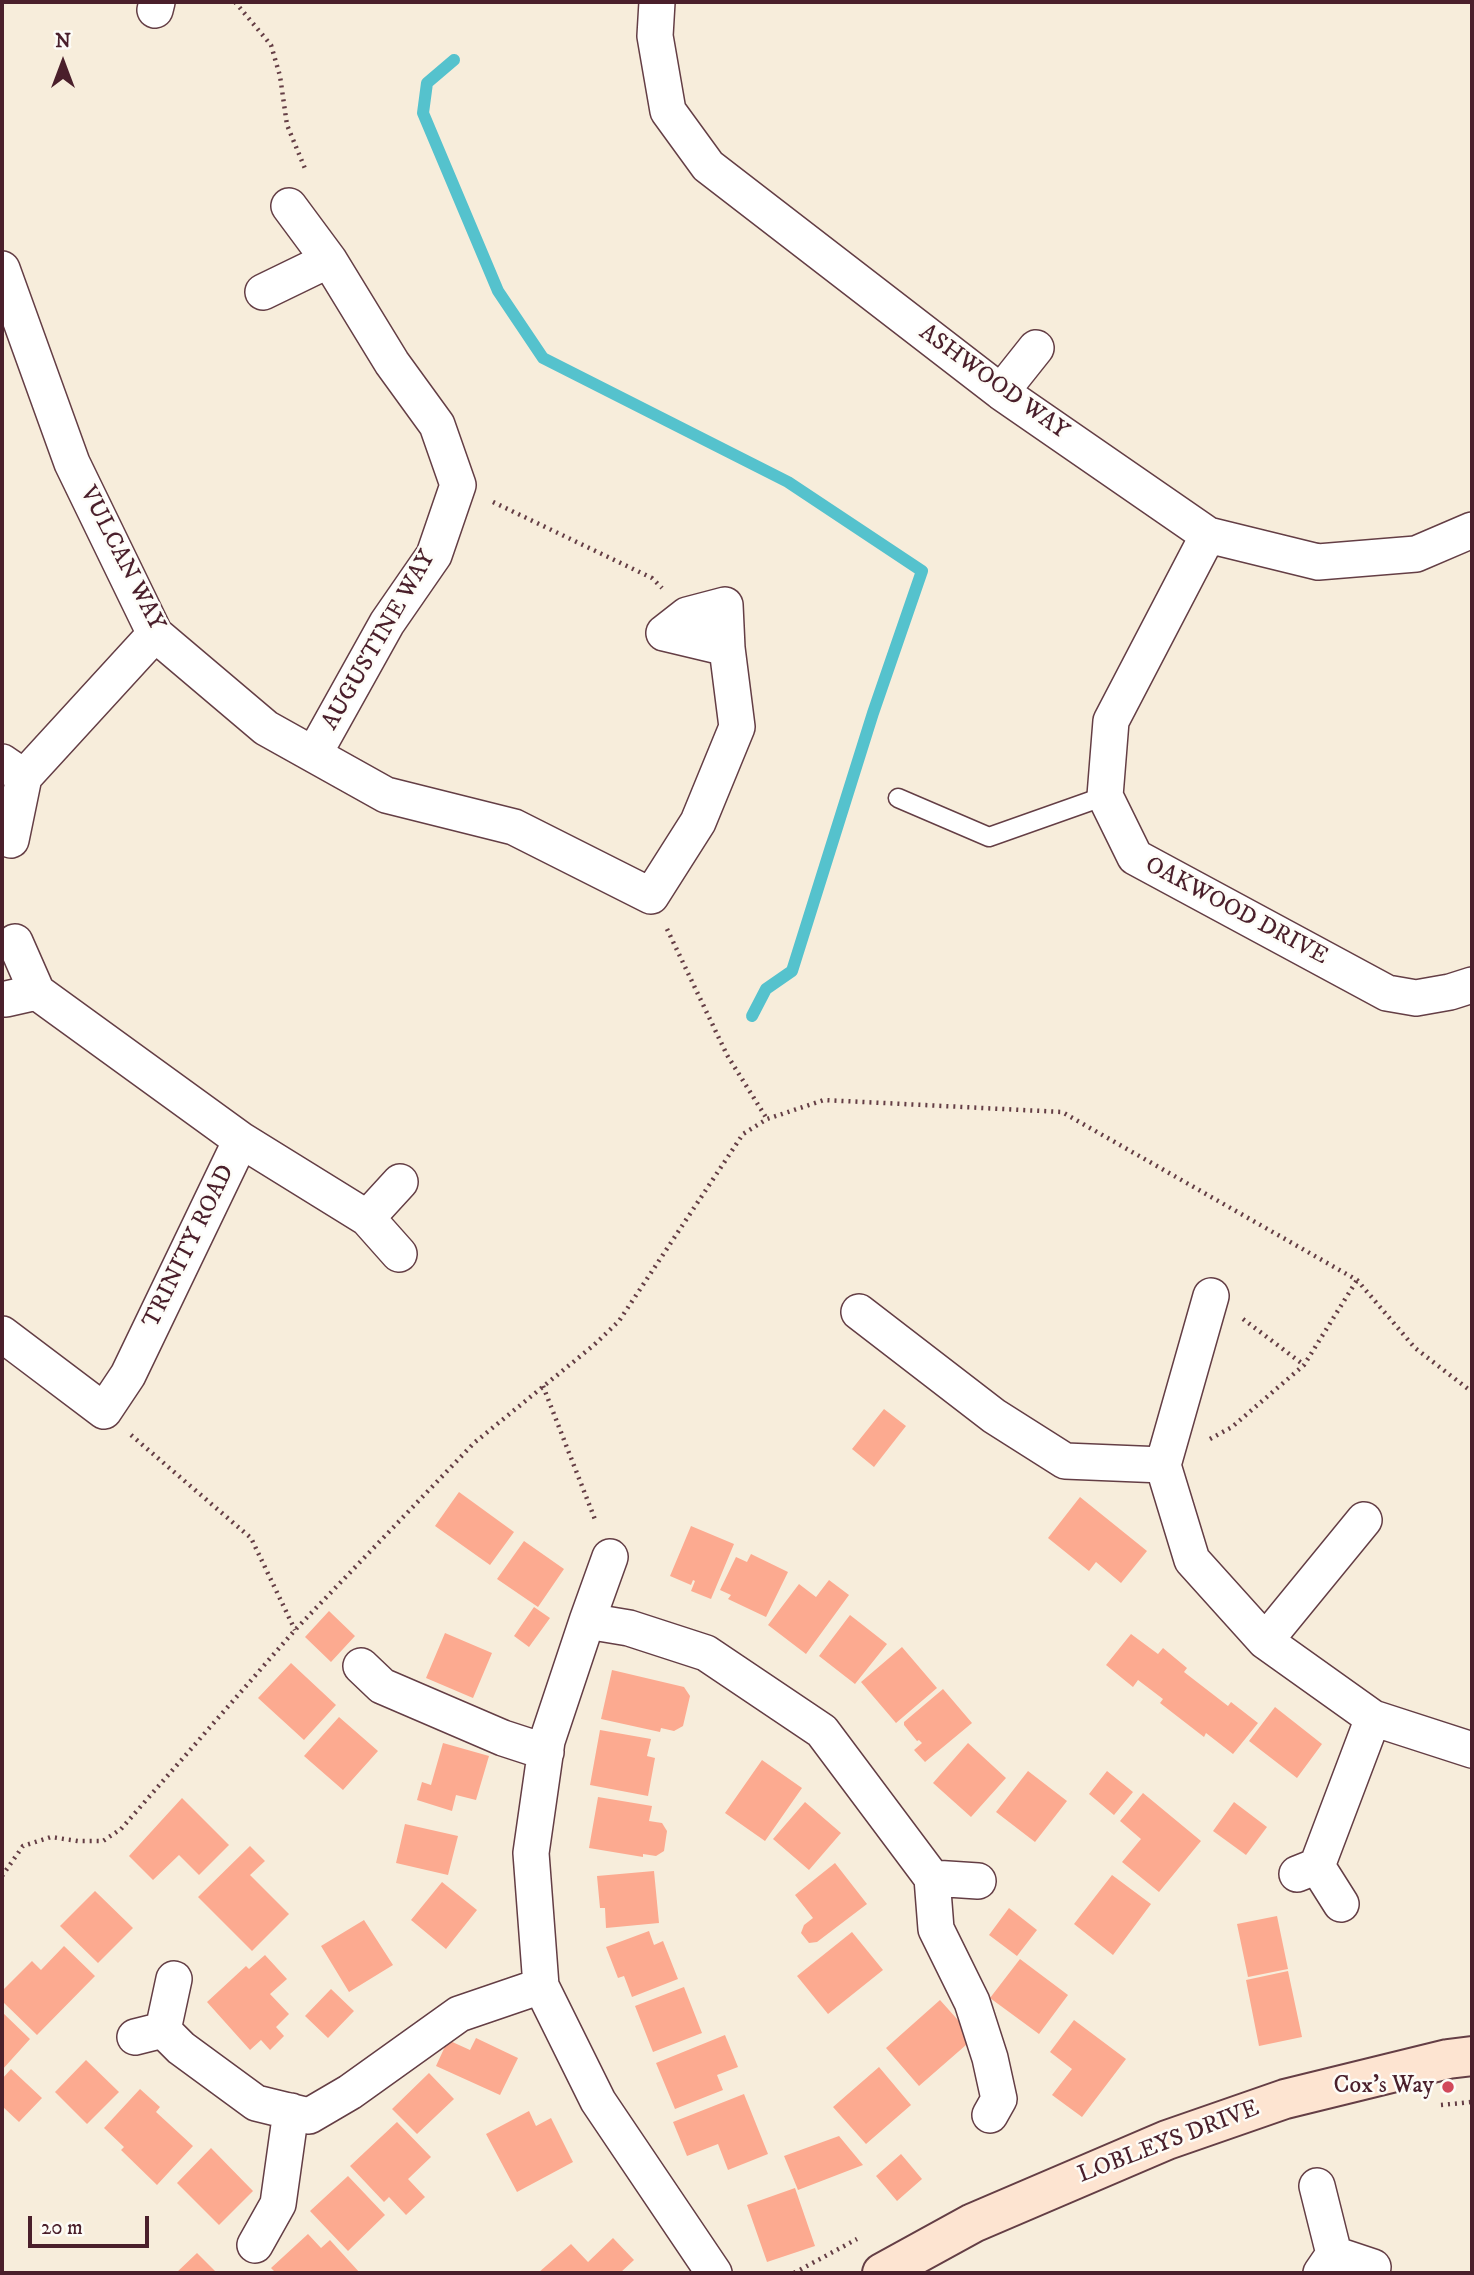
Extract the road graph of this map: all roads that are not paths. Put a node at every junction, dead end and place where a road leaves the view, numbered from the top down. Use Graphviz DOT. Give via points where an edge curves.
graph roads {
  1 [pos="657,2"];
  2 [pos="289,206"];
  3 [pos="329,260"];
  4 [pos="2,269"];
  5 [pos="263,292"];
  6 [pos="1036,348"];
  7 [pos="1001,392"];
  8 [pos="1472,530"];
  9 [pos="1208,535"];
  10 [pos="675,624"];
  11 [pos="155,634"];
  12 [pos="314,754"];
  13 [pos="13,770"];
  14 [pos="1105,796"];
  15 [pos="898,798"];
  16 [pos="11,840"];
  17 [pos="15,942"];
  18 [pos="1472,985"];
  19 [pos="241,1140"];
  20 [pos="400,1182"];
  21 [pos="367,1218"];
  22 [pos="399,1254"];
  23 [pos="1212,1296"];
  24 [pos="859,1312"];
  25 [pos="2,1334"];
  26 [pos="1163,1465"];
  27 [pos="1364,1520"];
  28 [pos="610,1557"];
  29 [pos="587,1622"];
  30 [pos="1265,1641"];
  31 [pos="361,1666"];
  32 [pos="1373,1718"];
  33 [pos="1472,1750"];
  34 [pos="546,1752"];
  35 [pos="932,1878"];
  36 [pos="978,1881"];
  37 [pos="1340,1904"];
  38 [pos="174,1979"];
  39 [pos="541,1986"];
  40 [pos="1472,2056"];
  41 [pos="291,2112"];
  42 [pos="990,2115"];
  43 [pos="1317,2186"];
  44 [pos="255,2245"];
  45 [pos="1328,2264"];
  46 [pos="1373,2267"];
  47 [pos="702,2269"];
  48 [pos="882,2273"];
  1 -- 7 [label="street, ASHWOOD WAY" via="655,36 668,111 708,166"];
  2 -- 3 [label="street"];
  3 -- 5 [label="street"];
  3 -- 12 [label="street, AUGUSTINE WAY" via="392,363 437,425 458,485 433,555 387,623"];
  4 -- 11 [label="street, VULCAN WAY" via="72,463"];
  6 -- 7 [label="street"];
  7 -- 9 [label="street, ASHWOOD WAY"];
  8 -- 9 [label="street, ASHWOOD WAY" via="1416,554 1318,562"];
  9 -- 14 [label="street" via="1111,721"];
  10 -- 12 [label="street, VULCAN WAY" via="727,648 737,727 698,822 652,896 514,827 386,795"];
  11 -- 12 [label="street, VULCAN WAY" via="266,728"];
  11 -- 13 [label="street"];
  13 -- 16 [label="street"];
  14 -- 15 [label="lane" via="989,836"];
  14 -- 18 [label="street, OAKWOOD DRIVE" via="1135,857 1387,993 1416,998"];
  17 -- 19 [label="street" via="21,996"];
  19 -- 21 [label="street, TRINITY ROAD"];
  19 -- 25 [label="street, TRINITY ROAD" via="128,1375 104,1411"];
  20 -- 21 [label="street"];
  21 -- 22 [label="street, TRINITY ROAD"];
  23 -- 26 [label="street"];
  24 -- 26 [label="street" via="994,1416 1065,1461"];
  26 -- 30 [label="street" via="1192,1560"];
  27 -- 30 [label="street"];
  28 -- 29 [label="street"];
  29 -- 34 [label="street"];
  29 -- 35 [label="street" via="629,1628 706,1653 822,1731"];
  30 -- 32 [label="street"];
  31 -- 34 [label="street" via="382,1686"];
  32 -- 33 [label="street"];
  32 -- 37 [label="street" via="1307,1870"];
  34 -- 39 [label="street" via="531,1853"];
  35 -- 36 [label="street"];
  35 -- 42 [label="street" via="936,1929 972,2002 990,2058 999,2099"];
  38 -- 41 [label="street" via="149,2033 181,2048 256,2104"];
  39 -- 41 [label="street" via="459,2014 309,2116"];
  39 -- 47 [label="street" via="598,2101"];
  40 -- 48 [label="street, LOBLEYS DRIVE" via="1285,2099 1167,2140 973,2223"];
  41 -- 44 [label="street" via="278,2204"];
  43 -- 45 [label="street"];
  45 -- 46 [label="street"];
}
